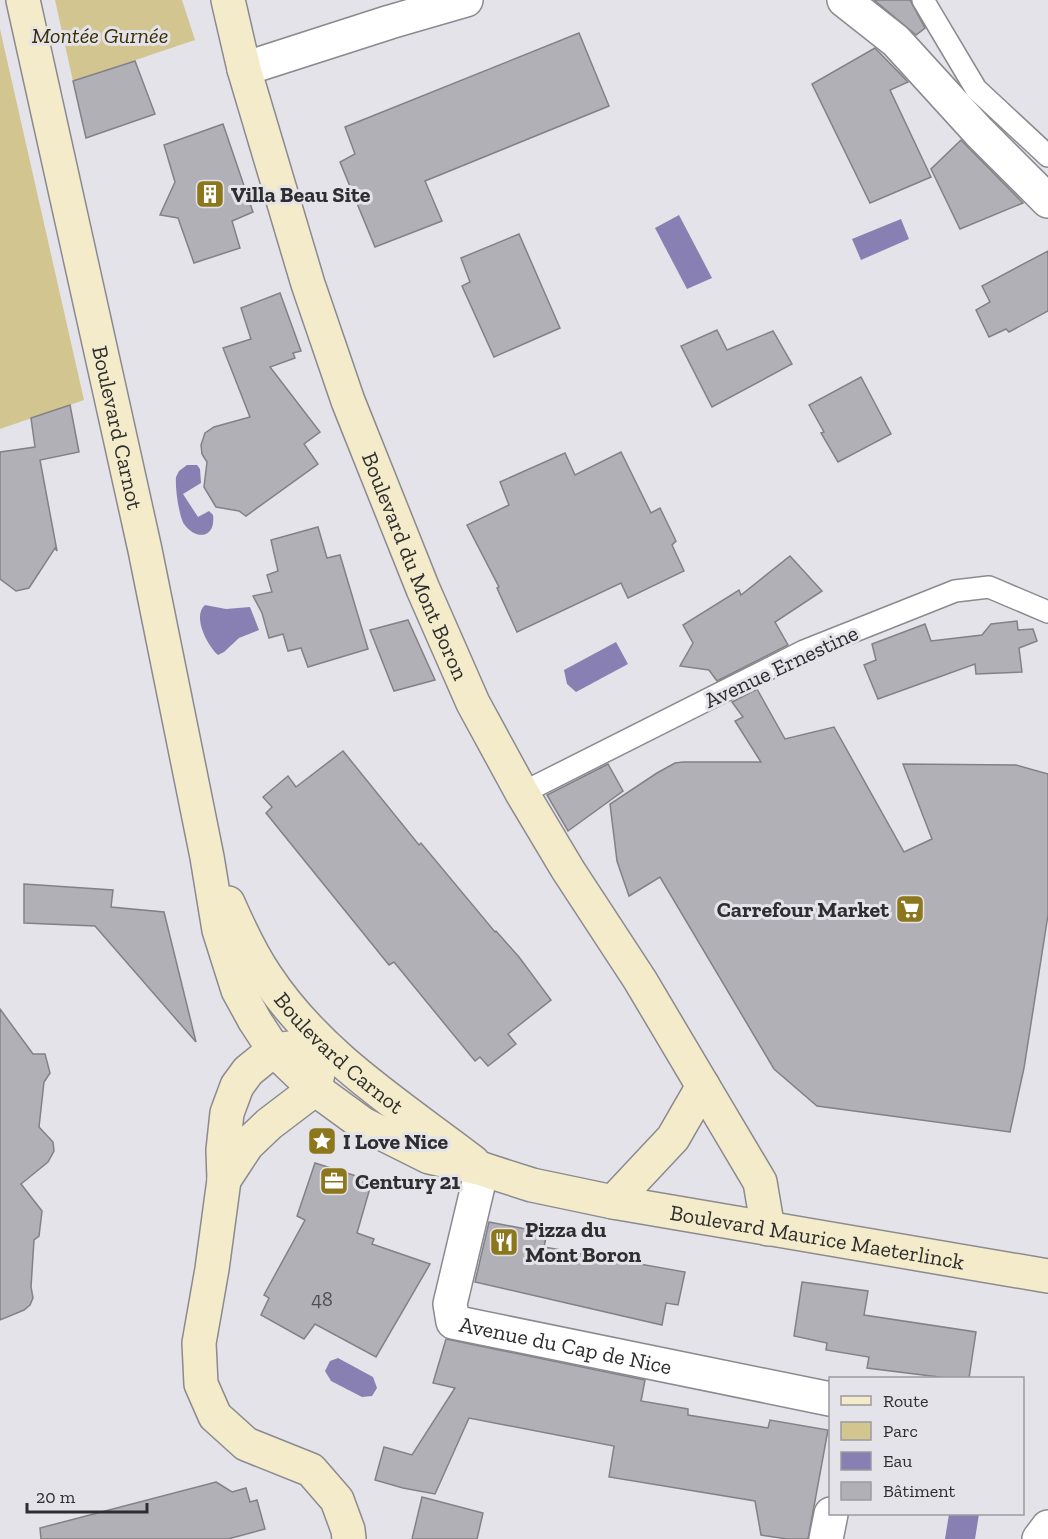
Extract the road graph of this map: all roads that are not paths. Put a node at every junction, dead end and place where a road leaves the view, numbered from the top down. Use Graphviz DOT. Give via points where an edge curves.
graph roads {
  1 [pos="23,0"];
  2 [pos="228,0"];
  3 [pos="466,0"];
  4 [pos="844,0"];
  5 [pos="923,0"];
  6 [pos="244,69"];
  7 [pos="1048,156"];
  8 [pos="1048,201"];
  9 [pos="1048,612"];
  10 [pos="522,793"];
  11 [pos="207,857"];
  12 [pos="323,1044"];
  13 [pos="274,1050"];
  14 [pos="703,1086"];
  15 [pos="315,1089"];
  16 [pos="482,1168"];
  17 [pos="224,1180"];
  18 [pos="613,1202"];
  19 [pos="768,1229"];
  20 [pos="1048,1276"];
  21 [pos="829,1399"];
  22 [pos="831,1515"];
  23 [pos="1048,1527"];
  24 [pos="348,1539"];
  25 [pos="826,1539"];
  26 [pos="1039,1539"];
  1 -- 11 [label="main road, Boulevard Carnot" via="145,550"];
  2 -- 6 [label="main road, Boulevard du Mont Boron"];
  3 -- 6 [label="street"];
  4 -- 8 [label="street" via="896,41"];
  5 -- 7 [label="lane" via="976,89"];
  6 -- 10 [label="main road, Boulevard du Mont Boron" via="308,284 348,401 473,704"];
  9 -- 10 [label="lane, Avenue Ernestine" via="989,587 955,591 804,651"];
  10 -- 14 [label="main road, Boulevard du Mont Boron"];
  11 -- 12 [label="main road, Boulevard Carnot" via="266,976"];
  11 -- 13 [label="main road, Boulevard Carnot" via="219,930 238,990"];
  12 -- 13 [label="main road"];
  12 -- 15 [label="main road"];
  12 -- 16 [label="main road, Boulevard Carnot" via="381,1094"];
  13 -- 15 [label="main road, Boulevard Carnot"];
  13 -- 17 [label="main road" via="248,1071 237,1086 227,1113"];
  14 -- 18 [label="main road" via="673,1138"];
  14 -- 19 [label="main road, Boulevard du Mont Boron" via="760,1182"];
  15 -- 16 [label="main road, Boulevard Carnot" via="363,1124 429,1157"];
  15 -- 17 [label="main road" via="247,1145"];
  16 -- 18 [label="main road, Boulevard Maurice Maeterlinck" via="532,1185"];
  16 -- 21 [label="street, Avenue du Cap de Nice" via="450,1304 453,1322"];
  17 -- 24 [label="main road" via="199,1343 201,1384 215,1416 246,1444 311,1470 338,1500"];
  18 -- 19 [label="main road, Boulevard Maurice Maeterlinck"];
  19 -- 20 [label="main road, Boulevard Maurice Maeterlinck"];
  22 -- 25 [label="street"];
  23 -- 26 [label="street"];
}
